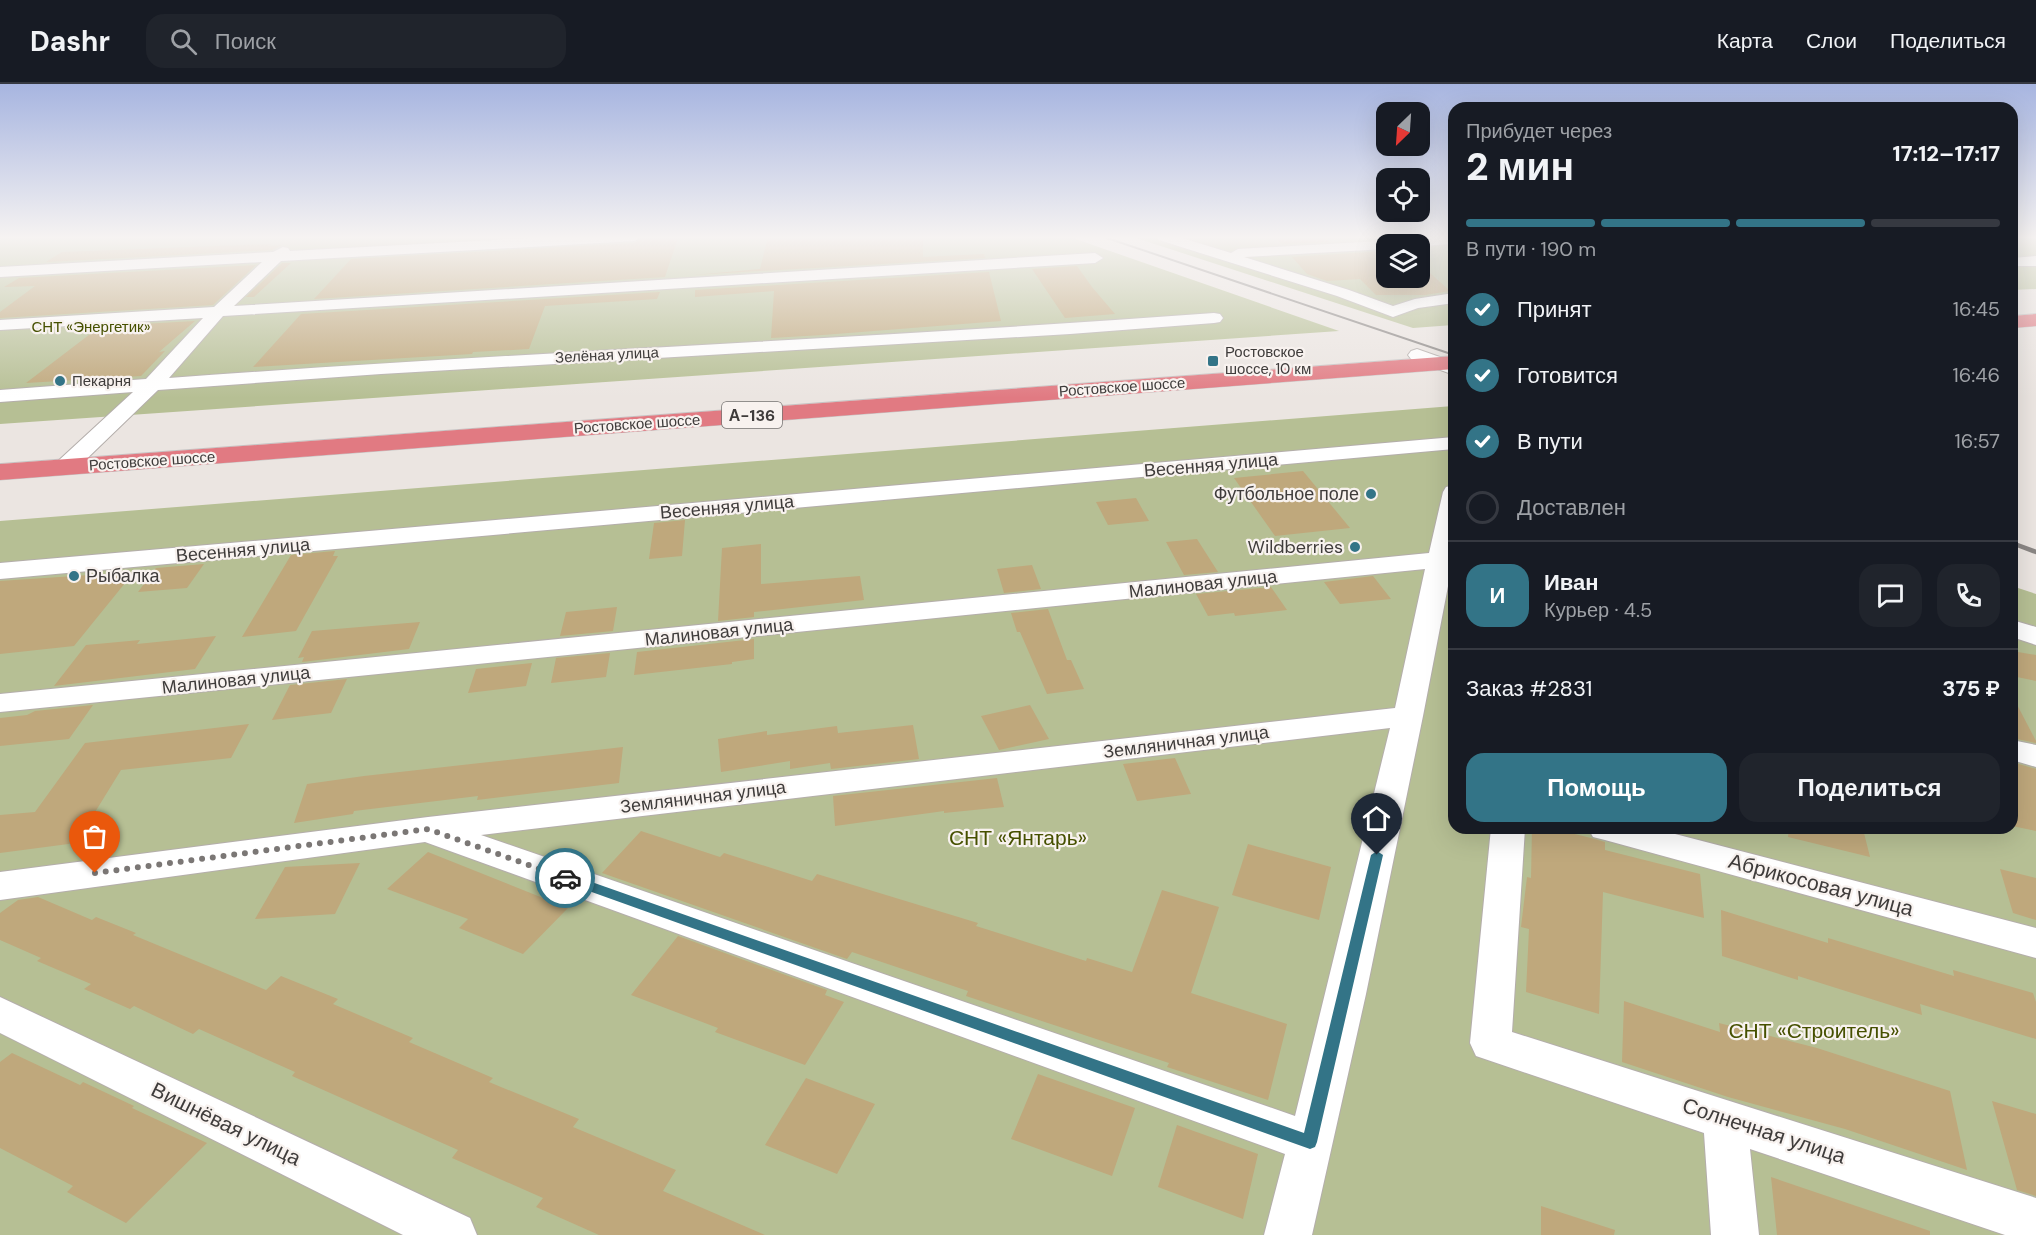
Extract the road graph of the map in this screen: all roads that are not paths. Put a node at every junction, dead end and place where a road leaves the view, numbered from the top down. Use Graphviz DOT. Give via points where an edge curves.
graph roads {
  1 [pos="241,291"];
  2 [pos="564,291"];
  3 [pos="1336,291"];
  4 [pos="1448,299"];
  5 [pos="2036,309"];
  6 [pos="2018,310"];
  7 [pos="218,312"];
  8 [pos="1214,318"];
  9 [pos="2036,320"];
  10 [pos="2018,322"];
  11 [pos="0,325"];
  12 [pos="1448,362"];
  13 [pos="1448,362"];
  14 [pos="152,386"];
  15 [pos="0,396"];
  16 [pos="1448,444"];
  17 [pos="0,460"];
  18 [pos="72,461"];
  19 [pos="0,472"];
  20 [pos="1448,519"];
  21 [pos="1439,560"];
  22 [pos="0,571"];
  23 [pos="2018,630"];
  24 [pos="2036,637"];
  25 [pos="0,703"];
  26 [pos="1408,716"];
  27 [pos="2018,752"];
  28 [pos="2036,756"];
  29 [pos="428,829"];
  30 [pos="1508,834"];
  31 [pos="1627,834"];
  32 [pos="0,886"];
  33 [pos="2036,943"];
  34 [pos="0,1014"];
  35 [pos="1725,1118"];
  36 [pos="1310,1142"];
  37 [pos="2036,1222"];
  38 [pos="453,1235"];
  39 [pos="1288,1235"];
  40 [pos="1735,1235"];
  1 -- 7 [label="street"];
  2 -- 7 [label="street"];
  3 -- 4 [label="street" via="1394,312"];
  5 -- 6 [label="highway"];
  7 -- 11 [label="street"];
  7 -- 14 [label="street"];
  8 -- 14 [label="street, Зелёная улица" via="381,368"];
  9 -- 10 [label="highway"];
  12 -- 18 [label="highway, Ростовское шоссе / А-136" via="1417,355"];
  13 -- 18 [label="highway, Ростовское шоссе / А-136"];
  14 -- 15 [label="street, Зелёная улица"];
  14 -- 18 [label="street"];
  16 -- 22 [label="street, Весенняя улица"];
  17 -- 18 [label="highway, Ростовское шоссе / А-136"];
  18 -- 19 [label="highway, Ростовское шоссе / А-136"];
  20 -- 21 [label="street"];
  21 -- 25 [label="street, Малиновая улица"];
  21 -- 26 [label="street"];
  23 -- 24 [label="street"];
  26 -- 29 [label="street, Земляничная улица"];
  26 -- 36 [label="street"];
  27 -- 28 [label="street"];
  29 -- 32 [label="street, Земляничная улица"];
  29 -- 36 [label="street"];
  30 -- 35 [label="street, Солнечная улица" via="1491,1043"];
  31 -- 33 [label="street, Абрикосовая улица"];
  34 -- 38 [label="street, Вишнёвая улица"];
  35 -- 37 [label="street, Солнечная улица"];
  35 -- 40 [label="street"];
  36 -- 39 [label="street"];
}
